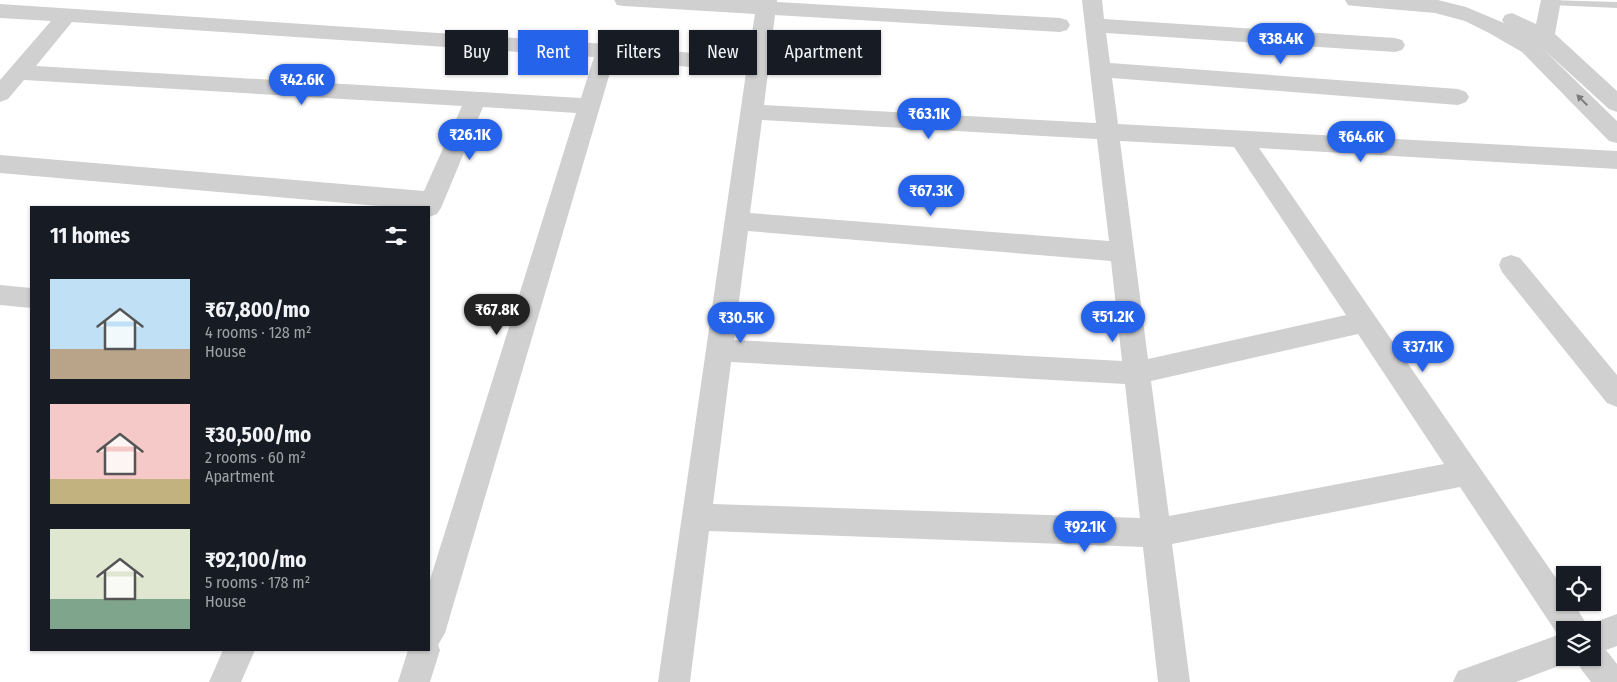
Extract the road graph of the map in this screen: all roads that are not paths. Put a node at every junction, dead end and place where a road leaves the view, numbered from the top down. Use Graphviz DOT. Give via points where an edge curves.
graph roads {
  1 [pos="624,0"];
  2 [pos="1355,0"];
  3 [pos="1462,0"];
  4 [pos="1551,1"];
  5 [pos="767,4"];
  6 [pos="1617,5"];
  7 [pos="0,11"];
  8 [pos="1093,13"];
  9 [pos="67,15"];
  10 [pos="1060,25"];
  11 [pos="1537,42"];
  12 [pos="1396,44"];
  13 [pos="598,50"];
  14 [pos="679,59"];
  15 [pos="758,67"];
  16 [pos="1100,70"];
  17 [pos="18,72"];
  18 [pos="598,75"];
  19 [pos="0,94"];
  20 [pos="1458,97"];
  21 [pos="476,98"];
  22 [pos="1617,104"];
  23 [pos="588,106"];
  24 [pos="752,112"];
  25 [pos="1108,131"];
  26 [pos="1617,134"];
  27 [pos="1240,138"];
  28 [pos="1617,160"];
  29 [pos="0,164"];
  30 [pos="430,205"];
  31 [pos="737,221"];
  32 [pos="1122,252"];
  33 [pos="1511,265"];
  34 [pos="1364,322"];
  35 [pos="719,350"];
  36 [pos="1137,373"];
  37 [pos="1617,395"];
  38 [pos="1465,472"];
  39 [pos="696,517"];
  40 [pos="1156,533"];
  41 [pos="1567,621"];
  42 [pos="430,630"];
  43 [pos="1617,630"];
  44 [pos="1601,636"];
  45 [pos="239,651"];
  46 [pos="424,651"];
  47 [pos="1556,652"];
  48 [pos="1598,666"];
  49 [pos="225,682"];
  50 [pos="414,682"];
  51 [pos="674,682"];
  52 [pos="1174,682"];
  53 [pos="1469,682"];
  54 [pos="1611,682"];
  1 -- 5 [label="street"];
  2 -- 11 [label="street" via="1435,6 1457,11 1513,36"];
  3 -- 11 [label="street" via="1528,27"];
  4 -- 6 [label="lane"];
  4 -- 11 [label="street"];
  5 -- 10 [label="street"];
  5 -- 15 [label="street"];
  7 -- 9 [label="street"];
  8 -- 12 [label="street"];
  8 -- 16 [label="street"];
  9 -- 13 [label="street"];
  9 -- 17 [label="street"];
  11 -- 22 [label="street"];
  26 -- 11 [label="street, one-way"];
  14 -- 15 [label="street"];
  15 -- 24 [label="street"];
  16 -- 20 [label="street"];
  16 -- 25 [label="street"];
  17 -- 19 [label="street"];
  17 -- 21 [label="street"];
  18 -- 23 [label="street"];
  21 -- 23 [label="street"];
  21 -- 30 [label="street"];
  23 -- 42 [label="street"];
  24 -- 25 [label="street"];
  24 -- 31 [label="street"];
  25 -- 27 [label="street"];
  25 -- 32 [label="street"];
  27 -- 28 [label="street"];
  27 -- 34 [label="street"];
  29 -- 30 [label="street"];
  31 -- 32 [label="street"];
  31 -- 35 [label="street"];
  32 -- 36 [label="street"];
  33 -- 37 [label="street"];
  34 -- 36 [label="street"];
  34 -- 38 [label="street"];
  35 -- 36 [label="street"];
  35 -- 39 [label="street"];
  36 -- 40 [label="street"];
  38 -- 40 [label="street"];
  38 -- 41 [label="street"];
  39 -- 40 [label="street"];
  39 -- 51 [label="street"];
  40 -- 52 [label="street"];
  43 -- 44 [label="street"];
  45 -- 49 [label="street"];
  46 -- 50 [label="street"];
  47 -- 53 [label="street"];
  48 -- 54 [label="street"];
}
